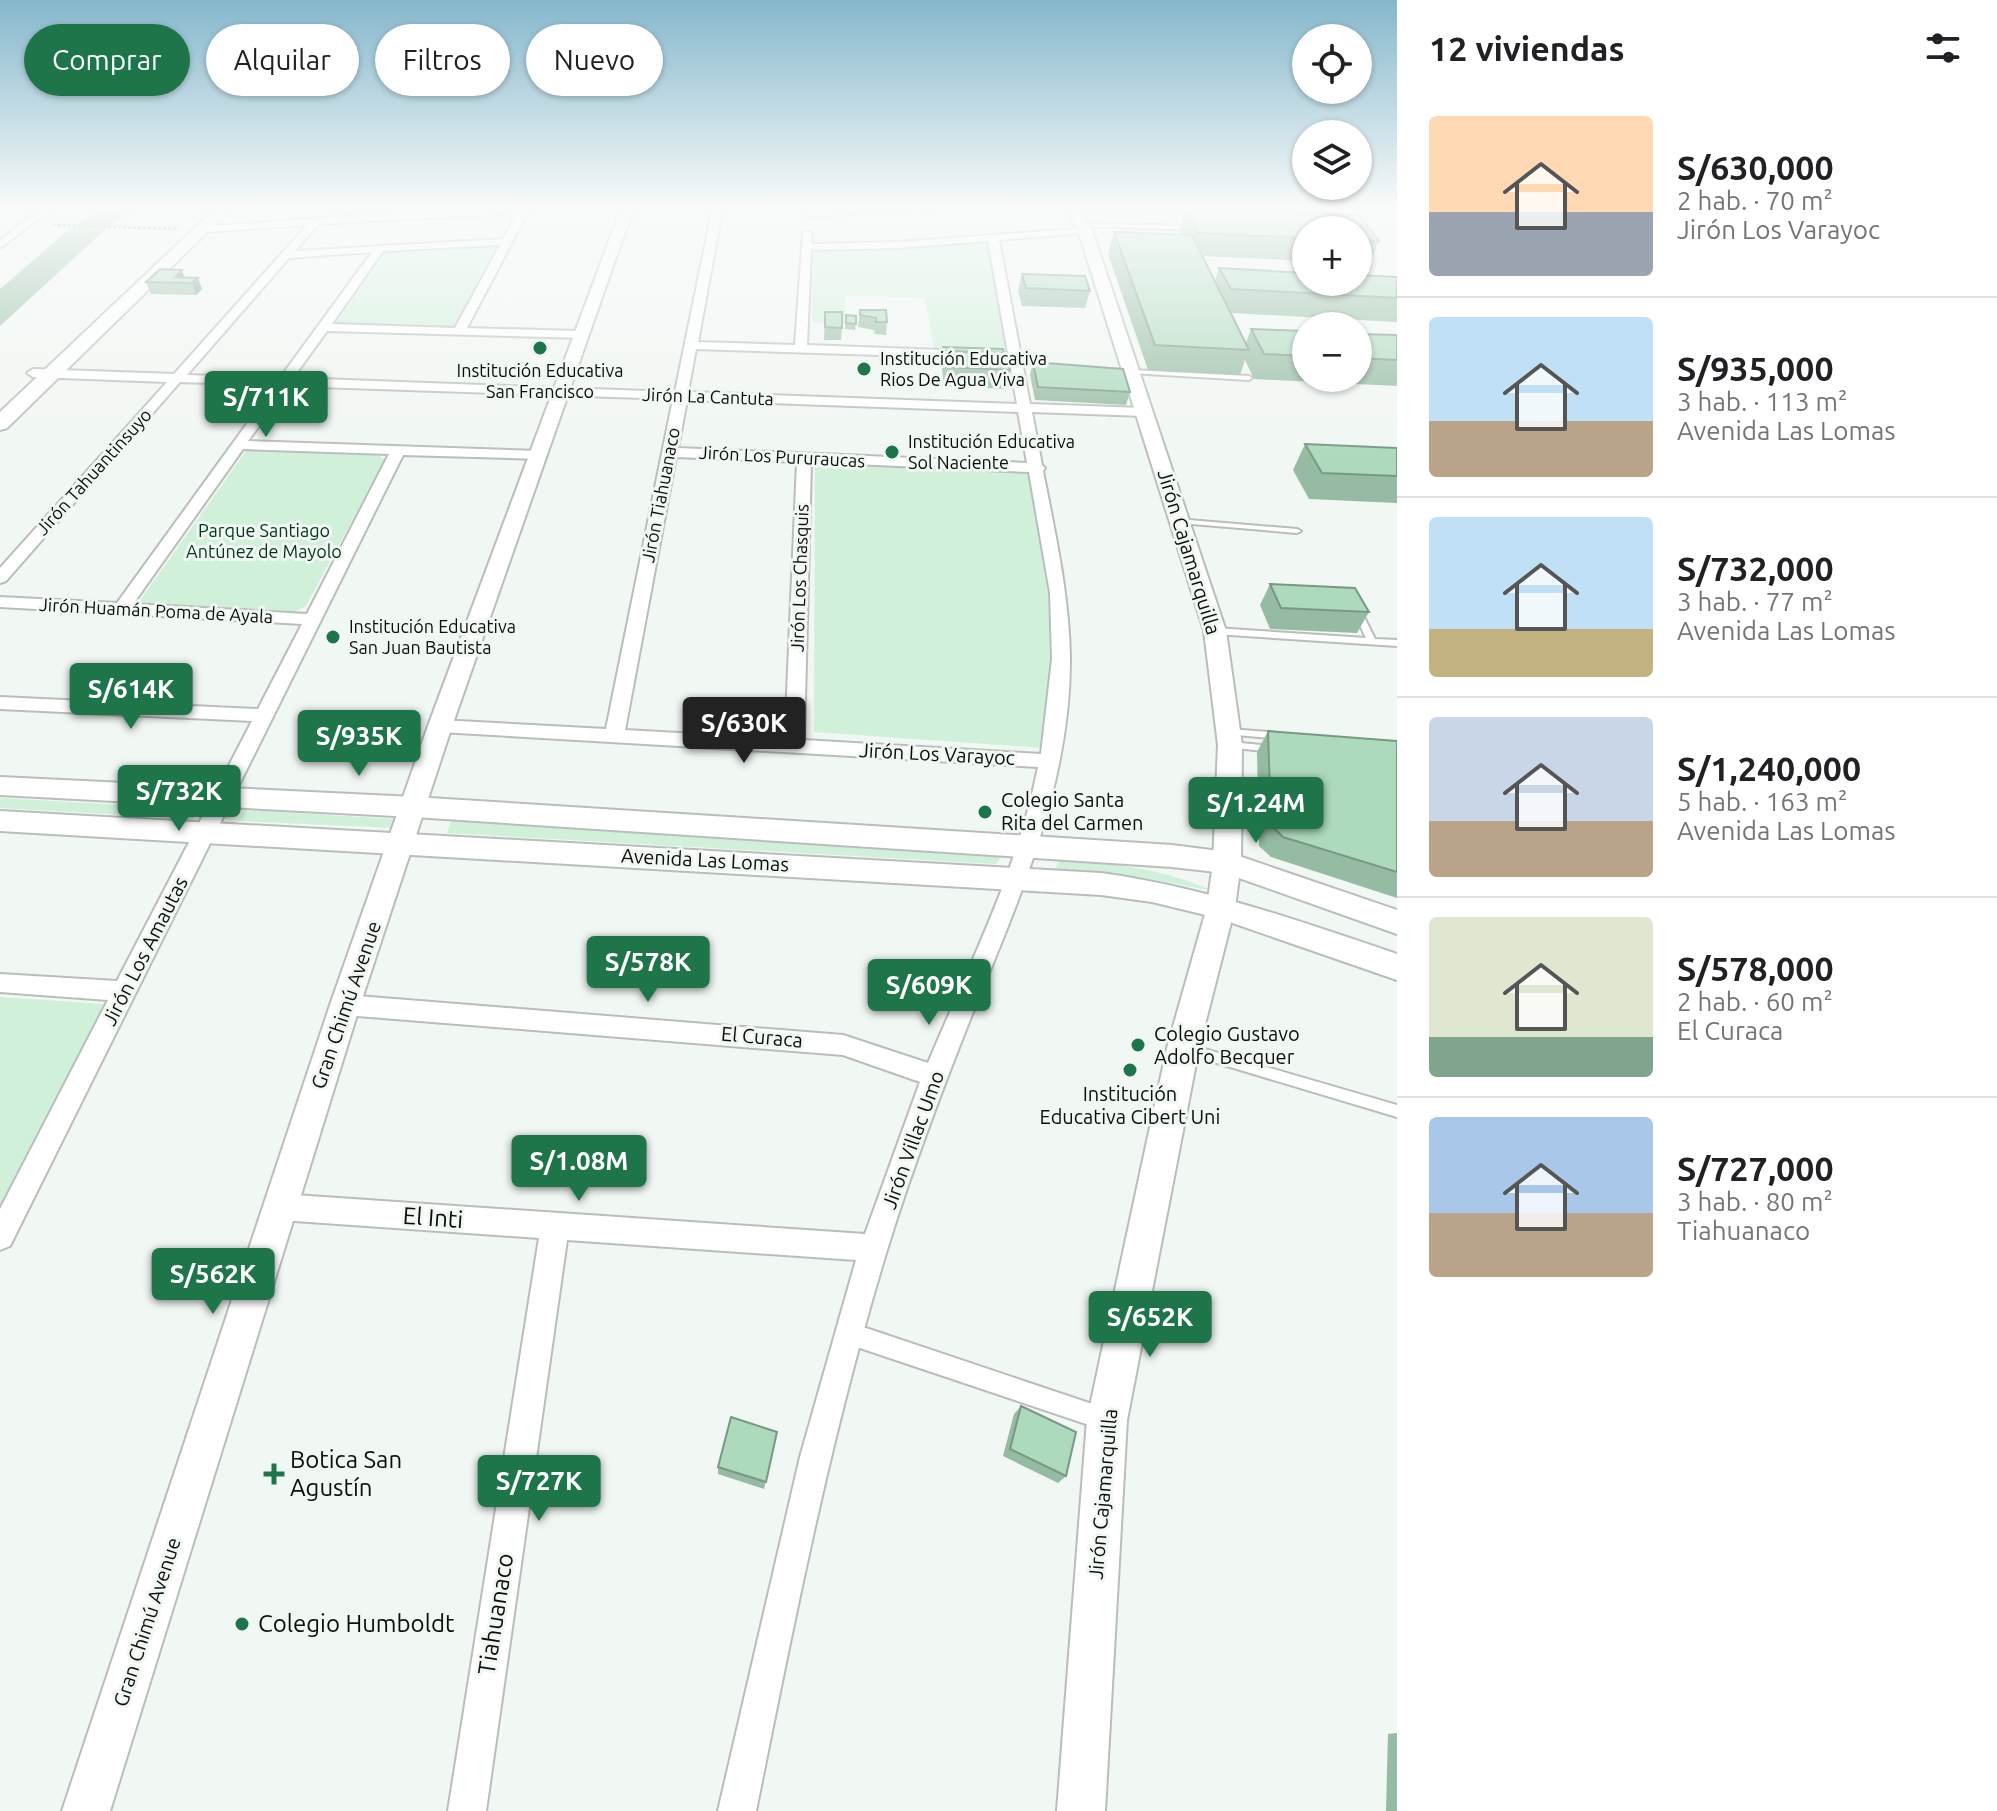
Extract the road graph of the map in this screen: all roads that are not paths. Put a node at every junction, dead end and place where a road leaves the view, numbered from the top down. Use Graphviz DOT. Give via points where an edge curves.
graph roads {
  1 [pos="121,291"];
  2 [pos="141,291"];
  3 [pos="255,291"];
  4 [pos="349,291"];
  5 [pos="482,291"];
  6 [pos="597,291"];
  7 [pos="702,291"];
  8 [pos="804,291"];
  9 [pos="1000,291"];
  10 [pos="1103,291"];
  11 [pos="323,327"];
  12 [pos="459,332"];
  13 [pos="580,335"];
  14 [pos="691,345"];
  15 [pos="801,349"];
  16 [pos="985,355"];
  17 [pos="1131,372"];
  18 [pos="33,373"];
  19 [pos="53,374"];
  20 [pos="177,378"];
  21 [pos="1249,378"];
  22 [pos="284,382"];
  23 [pos="562,392"];
  24 [pos="681,396"];
  25 [pos="0,404"];
  26 [pos="1025,408"];
  27 [pos="1144,412"];
  28 [pos="0,424"];
  29 [pos="239,445"];
  30 [pos="398,451"];
  31 [pos="669,452"];
  32 [pos="540,455"];
  33 [pos="804,458"];
  34 [pos="1038,468"];
  35 [pos="1180,521"];
  36 [pos="1297,531"];
  37 [pos="0,578"];
  38 [pos="0,602"];
  39 [pos="121,609"];
  40 [pos="1358,613"];
  41 [pos="312,619"];
  42 [pos="1215,631"];
  43 [pos="1372,642"];
  44 [pos="1397,643"];
  45 [pos="0,703"];
  46 [pos="264,715"];
  47 [pos="440,726"];
  48 [pos="614,736"];
  49 [pos="1295,737"];
  50 [pos="1229,739"];
  51 [pos="794,746"];
  52 [pos="1283,749"];
  53 [pos="1051,761"];
  54 [pos="0,786"];
  55 [pos="222,797"];
  56 [pos="414,807"];
  57 [pos="0,821"];
  58 [pos="204,833"];
  59 [pos="403,842"];
  60 [pos="1027,846"];
  61 [pos="1227,863"];
  62 [pos="1018,879"];
  63 [pos="1341,903"];
  64 [pos="1221,907"];
  65 [pos="1397,922"];
  66 [pos="1335,945"];
  67 [pos="1397,967"];
  68 [pos="0,983"];
  69 [pos="124,991"];
  70 [pos="345,1005"];
  71 [pos="1183,1048"];
  72 [pos="935,1076"];
  73 [pos="1397,1111"];
  74 [pos="280,1207"];
  75 [pos="555,1227"];
  76 [pos="0,1237"];
  77 [pos="874,1248"];
  78 [pos="848,1333"];
  79 [pos="1107,1420"];
  80 [pos="86,1811"];
  81 [pos="467,1811"];
  82 [pos="737,1811"];
  83 [pos="1081,1811"];
  1 -- 18 [label="main road"];
  2 -- 19 [label="main road"];
  3 -- 20 [label="street, Jirón Tahuantinsuyo"];
  4 -- 11 [label="street"];
  5 -- 12 [label="street"];
  6 -- 13 [label="street, Gran Chimú Avenue"];
  7 -- 14 [label="street, Jirón Tiahuanaco"];
  8 -- 15 [label="street"];
  9 -- 26 [label="street, Jirón Villac Umo" via="1008,356"];
  10 -- 17 [label="street, Jirón Cajamarquilla"];
  11 -- 12 [label="street"];
  11 -- 22 [label="street"];
  12 -- 13 [label="street"];
  13 -- 23 [label="street, Gran Chimú Avenue"];
  14 -- 15 [label="street"];
  14 -- 24 [label="street, Jirón Tiahuanaco"];
  15 -- 16 [label="street"];
  17 -- 21 [label="lane"];
  17 -- 27 [label="street, Jirón Cajamarquilla"];
  18 -- 19 [label="street, Jirón La Cantuta"];
  18 -- 25 [label="main road"];
  19 -- 20 [label="street, Jirón La Cantuta"];
  19 -- 28 [label="main road"];
  20 -- 22 [label="street, Jirón La Cantuta"];
  20 -- 37 [label="street, Jirón Tahuantinsuyo"];
  22 -- 23 [label="street, Jirón La Cantuta"];
  22 -- 29 [label="street"];
  23 -- 24 [label="street, Jirón La Cantuta"];
  23 -- 32 [label="street, Gran Chimú Avenue"];
  24 -- 26 [label="street, Jirón La Cantuta"];
  24 -- 31 [label="street, Jirón Tiahuanaco"];
  26 -- 27 [label="street, Jirón La Cantuta"];
  26 -- 34 [label="street, Jirón Villac Umo"];
  27 -- 35 [label="street, Jirón Cajamarquilla"];
  29 -- 30 [label="street"];
  29 -- 39 [label="street"];
  30 -- 32 [label="street"];
  30 -- 41 [label="street, Jirón Los Amautas"];
  31 -- 33 [label="street, Jirón Los Pururaucas"];
  31 -- 48 [label="street, Jirón Tiahuanaco"];
  32 -- 47 [label="street, Gran Chimú Avenue"];
  33 -- 34 [label="street, Jirón Los Pururaucas"];
  33 -- 51 [label="street, Jirón Los Chasquis"];
  34 -- 53 [label="street, Jirón Villac Umo" via="1062,627"];
  35 -- 36 [label="lane"];
  35 -- 42 [label="street, Jirón Cajamarquilla"];
  38 -- 39 [label="street, Jirón Huamán Poma de Ayala"];
  39 -- 41 [label="street, Jirón Huamán Poma de Ayala"];
  40 -- 43 [label="lane"];
  41 -- 46 [label="street, Jirón Los Amautas"];
  42 -- 43 [label="lane"];
  42 -- 50 [label="street, Jirón Cajamarquilla"];
  43 -- 44 [label="lane"];
  45 -- 46 [label="street"];
  46 -- 55 [label="street, Jirón Los Amautas"];
  47 -- 48 [label="street, Jirón Los Varayoc"];
  47 -- 56 [label="street, Gran Chimú Avenue"];
  48 -- 51 [label="street, Jirón Los Varayoc"];
  49 -- 50 [label="lane"];
  50 -- 52 [label="lane"];
  50 -- 61 [label="street, Jirón Cajamarquilla"];
  51 -- 53 [label="street, Jirón Los Varayoc"];
  53 -- 60 [label="street, Jirón Villac Umo"];
  54 -- 55 [label="main road, Avenida Las Lomas"];
  55 -- 56 [label="main road, Avenida Las Lomas"];
  55 -- 58 [label="street, Jirón Los Amautas"];
  56 -- 59 [label="street, Gran Chimú Avenue"];
  56 -- 60 [label="main road, Avenida Las Lomas"];
  57 -- 58 [label="main road, Avenida Las Lomas"];
  58 -- 59 [label="main road, Avenida Las Lomas"];
  58 -- 69 [label="street, Jirón Los Amautas"];
  59 -- 62 [label="main road, Avenida Las Lomas"];
  59 -- 70 [label="street, Gran Chimú Avenue"];
  60 -- 61 [label="main road, Avenida Las Lomas"];
  60 -- 62 [label="street, Jirón Villac Umo"];
  61 -- 63 [label="main road, Avenida Las Lomas"];
  61 -- 64 [label="street, Jirón Cajamarquilla"];
  62 -- 64 [label="main road, Avenida Las Lomas" via="1152,891"];
  62 -- 72 [label="street, Jirón Villac Umo"];
  63 -- 65 [label="main road, Avenida Las Lomas"];
  63 -- 66 [label="main road" via="1326,919"];
  64 -- 66 [label="main road, Avenida Las Lomas"];
  64 -- 71 [label="street, Jirón Cajamarquilla"];
  66 -- 67 [label="main road, Avenida Las Lomas"];
  68 -- 69 [label="street"];
  69 -- 76 [label="street, Jirón Los Amautas"];
  70 -- 72 [label="street, El Curaca" via="843,1045"];
  70 -- 74 [label="street, Gran Chimú Avenue"];
  71 -- 73 [label="lane"];
  71 -- 79 [label="street, Jirón Cajamarquilla"];
  72 -- 77 [label="street, Jirón Villac Umo"];
  74 -- 75 [label="street, El Inti"];
  74 -- 80 [label="street, Gran Chimú Avenue"];
  75 -- 77 [label="street, El Inti"];
  75 -- 81 [label="street, Tiahuanaco"];
  77 -- 78 [label="street, Jirón Villac Umo"];
  78 -- 79 [label="street"];
  78 -- 82 [label="street, Jirón Villac Umo"];
  79 -- 83 [label="street, Jirón Cajamarquilla"];
}
